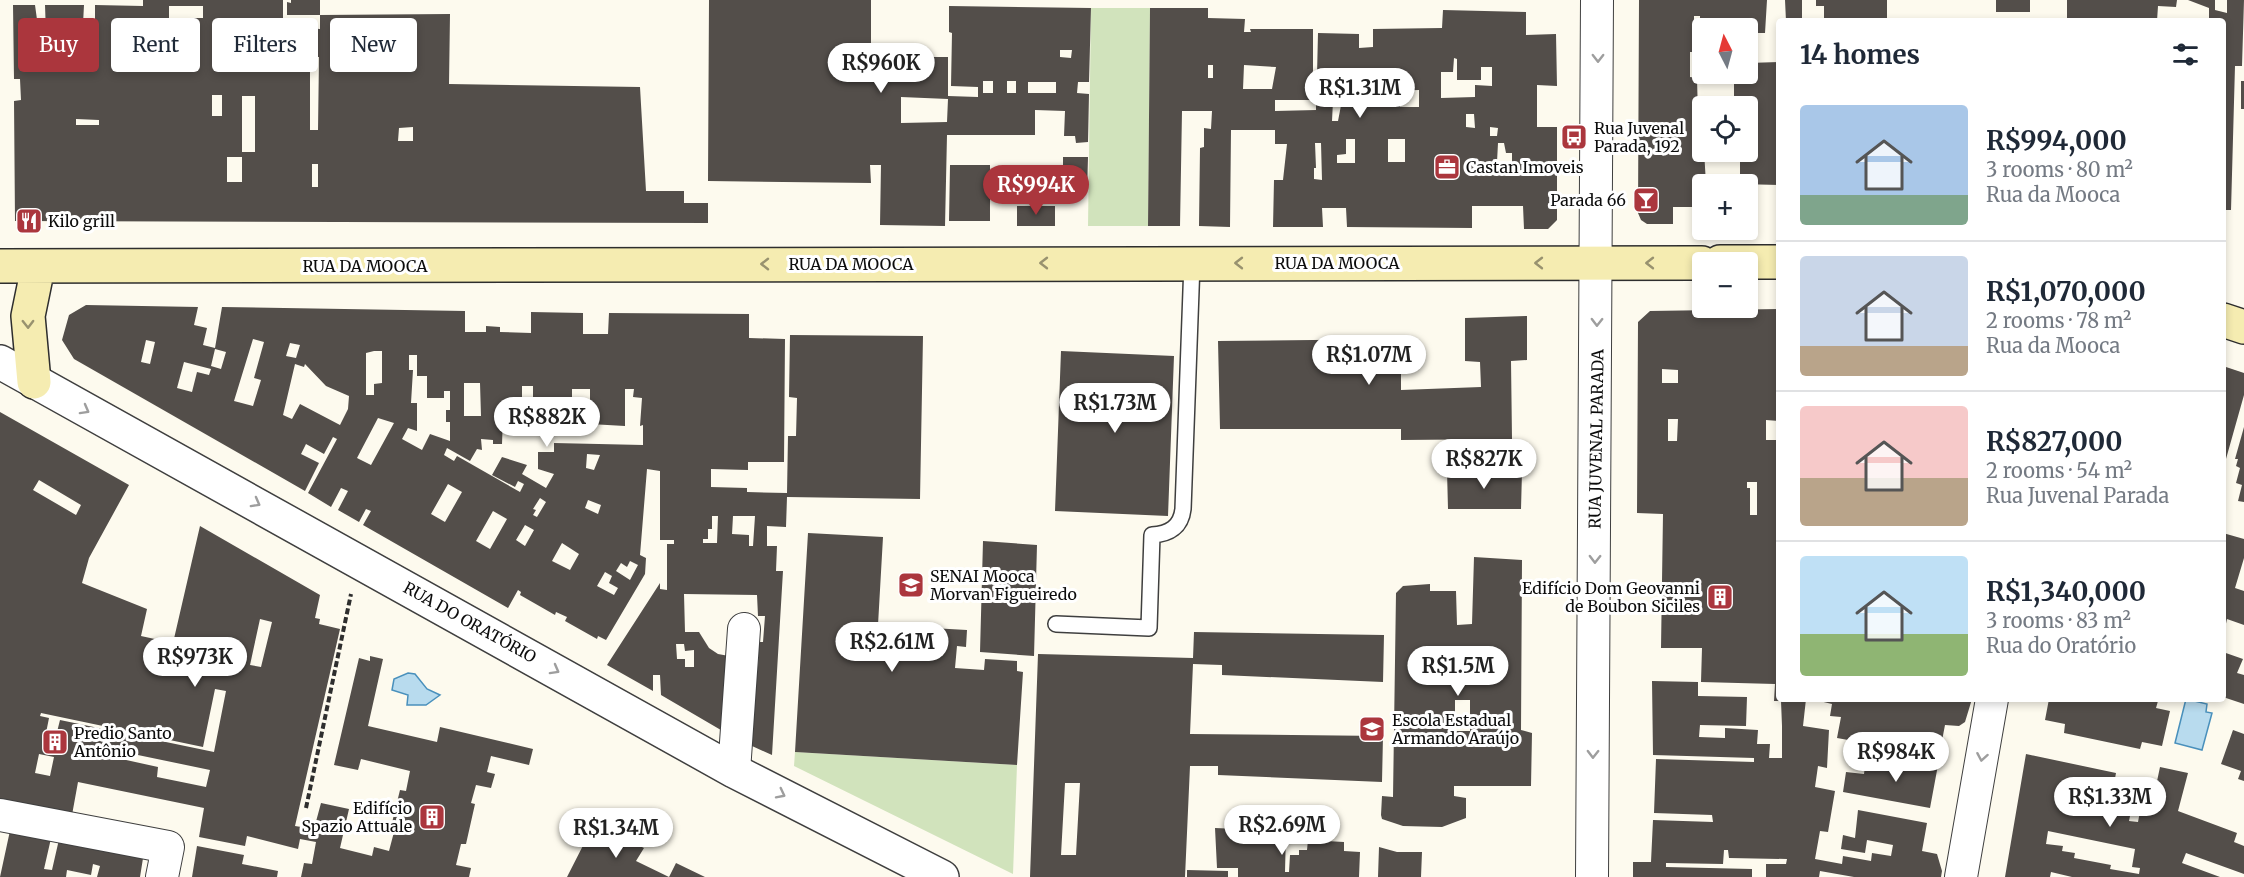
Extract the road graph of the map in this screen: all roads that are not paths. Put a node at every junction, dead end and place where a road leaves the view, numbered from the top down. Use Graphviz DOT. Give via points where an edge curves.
graph roads {
  1 [pos="1598,0"];
  2 [pos="1758,262"];
  3 [pos="1776,262"];
  4 [pos="1192,263"];
  5 [pos="1598,263"];
  6 [pos="1692,263"];
  7 [pos="0,266"];
  8 [pos="38,267"];
  9 [pos="2226,321"];
  10 [pos="2244,327"];
  11 [pos="0,362"];
  12 [pos="34,382"];
  13 [pos="1056,624"];
  14 [pos="744,629"];
  15 [pos="1991,702"];
  16 [pos="734,771"];
  17 [pos="0,815"];
  18 [pos="162,877"];
  19 [pos="942,877"];
  20 [pos="1592,877"];
  21 [pos="1961,877"];
  1 -- 5 [label="street, RUA JUVENAL PARADA, one-way"];
  2 -- 3 [label="main road"];
  5 -- 4 [label="main road, RUA DA MOOCA, one-way"];
  4 -- 8 [label="main road, RUA DA MOOCA, one-way"];
  4 -- 13 [label="lane" via="1182,520 1165,534 1152,535 1149,628"];
  6 -- 5 [label="main road, RUA DA MOOCA, one-way"];
  5 -- 20 [label="street, RUA JUVENAL PARADA, one-way"];
  7 -- 8 [label="main road, RUA DA MOOCA"];
  8 -- 12 [label="main road, one-way" via="28,316"];
  9 -- 10 [label="main road"];
  11 -- 12 [label="street, RUA DO ORATÓRIO"];
  12 -- 16 [label="street, RUA DO ORATÓRIO, one-way"];
  14 -- 16 [label="street"];
  15 -- 21 [label="street, one-way"];
  16 -- 19 [label="street, RUA DO ORATÓRIO, one-way"];
  17 -- 18 [label="street" via="168,847"];
}
